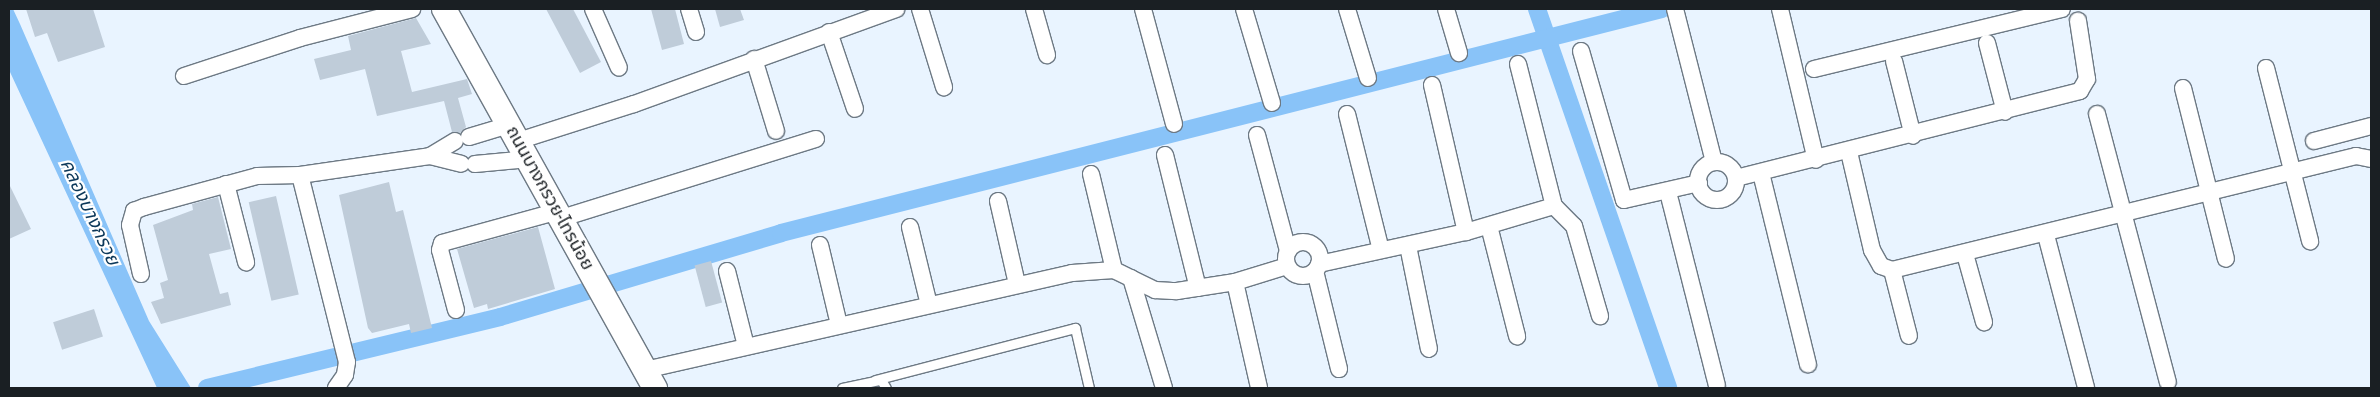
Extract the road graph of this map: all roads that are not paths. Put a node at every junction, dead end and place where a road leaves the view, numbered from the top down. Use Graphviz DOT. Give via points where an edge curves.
graph roads {
  1 [pos="412,9"];
  2 [pos="444,9"];
  3 [pos="593,9"];
  4 [pos="689,9"];
  5 [pos="896,9"];
  6 [pos="920,9"];
  7 [pos="1034,9"];
  8 [pos="1143,9"];
  9 [pos="1244,9"];
  10 [pos="1347,9"];
  11 [pos="1446,9"];
  12 [pos="1676,9"];
  13 [pos="1780,9"];
  14 [pos="2062,9"];
  15 [pos="2078,21"];
  16 [pos="696,32"];
  17 [pos="829,32"];
  18 [pos="1987,43"];
  19 [pos="1581,51"];
  20 [pos="1459,53"];
  21 [pos="1047,55"];
  22 [pos="754,59"];
  23 [pos="1894,61"];
  24 [pos="1518,64"];
  25 [pos="619,68"];
  26 [pos="2266,68"];
  27 [pos="1814,69"];
  28 [pos="184,76"];
  29 [pos="1368,78"];
  30 [pos="1432,84"];
  31 [pos="944,87"];
  32 [pos="2182,88"];
  33 [pos="1272,103"];
  34 [pos="855,109"];
  35 [pos="2004,112"];
  36 [pos="1347,114"];
  37 [pos="2097,114"];
  38 [pos="1174,124"];
  39 [pos="2371,126"];
  40 [pos="776,131"];
  41 [pos="1257,135"];
  42 [pos="1913,136"];
  43 [pos="816,140"];
  44 [pos="2314,141"];
  45 [pos="519,142"];
  46 [pos="1849,152"];
  47 [pos="1165,154"];
  48 [pos="430,156"];
  49 [pos="2371,159"];
  50 [pos="1816,160"];
  51 [pos="1714,162"];
  52 [pos="1761,172"];
  53 [pos="2292,173"];
  54 [pos="1091,174"];
  55 [pos="300,175"];
  56 [pos="1736,178"];
  57 [pos="226,184"];
  58 [pos="1699,184"];
  59 [pos="1668,192"];
  60 [pos="2210,193"];
  61 [pos="998,201"];
  62 [pos="1554,206"];
  63 [pos="560,214"];
  64 [pos="2126,215"];
  65 [pos="1489,226"];
  66 [pos="910,227"];
  67 [pos="1466,232"];
  68 [pos="2046,235"];
  69 [pos="2310,241"];
  70 [pos="820,245"];
  71 [pos="1408,246"];
  72 [pos="1381,250"];
  73 [pos="1965,254"];
  74 [pos="1288,258"];
  75 [pos="2226,258"];
  76 [pos="246,262"];
  77 [pos="1317,268"];
  78 [pos="1114,270"];
  79 [pos="1892,270"];
  80 [pos="727,271"];
  81 [pos="141,274"];
  82 [pos="1131,278"];
  83 [pos="1235,282"];
  84 [pos="1017,284"];
  85 [pos="1198,288"];
  86 [pos="929,305"];
  87 [pos="456,310"];
  88 [pos="1600,316"];
  89 [pos="1984,322"];
  90 [pos="840,324"];
  91 [pos="1517,336"];
  92 [pos="1909,336"];
  93 [pos="746,346"];
  94 [pos="1429,349"];
  95 [pos="1808,364"];
  96 [pos="1339,369"];
  97 [pos="650,379"];
  98 [pos="875,380"];
  99 [pos="2168,382"];
  100 [pos="1717,385"];
  101 [pos="343,387"];
  102 [pos="842,388"];
  103 [pos="886,388"];
  104 [pos="1089,388"];
  105 [pos="1164,388"];
  106 [pos="1259,388"];
  107 [pos="2086,388"];
  1 -- 28 [label="street" via="300,38"];
  2 -- 45 [label="main road, ถนนบางกรวย-ไทรน้อย"];
  3 -- 25 [label="street"];
  4 -- 16 [label="street"];
  5 -- 17 [label="street"];
  6 -- 31 [label="street"];
  7 -- 21 [label="street"];
  8 -- 38 [label="street"];
  9 -- 33 [label="street"];
  10 -- 29 [label="street"];
  11 -- 20 [label="street"];
  12 -- 51 [label="street"];
  13 -- 50 [label="street"];
  14 -- 27 [label="street"];
  15 -- 35 [label="street" via="2087,79 2084,88"];
  17 -- 22 [label="street"];
  17 -- 34 [label="street"];
  18 -- 35 [label="street"];
  19 -- 59 [label="street" via="1620,194 1627,202"];
  22 -- 40 [label="street"];
  22 -- 45 [label="street"];
  23 -- 42 [label="street"];
  24 -- 62 [label="street"];
  26 -- 53 [label="street"];
  30 -- 67 [label="street"];
  32 -- 60 [label="street"];
  35 -- 42 [label="street"];
  36 -- 72 [label="street"];
  37 -- 64 [label="street"];
  39 -- 44 [label="street"];
  41 -- 74 [label="street"];
  42 -- 46 [label="street"];
  43 -- 63 [label="street"];
  45 -- 48 [label="street" via="462,139"];
  45 -- 48 [label="street" via="468,164"];
  45 -- 63 [label="main road, ถนนบางกรวย-ไทรน้อย"];
  46 -- 50 [label="street"];
  46 -- 79 [label="street" via="1872,250 1881,266"];
  47 -- 85 [label="street"];
  48 -- 55 [label="street"];
  49 -- 53 [label="street" via="2356,156"];
  50 -- 52 [label="street"];
  51 -- 56 [label="street" via="1728,166"];
  51 -- 58 [label="street" via="1702,170"];
  52 -- 56 [label="street"];
  52 -- 95 [label="street"];
  53 -- 60 [label="street"];
  53 -- 69 [label="street"];
  54 -- 78 [label="street"];
  55 -- 57 [label="street" via="257,176"];
  55 -- 101 [label="street" via="344,355"];
  56 -- 58 [label="street" via="1732,192 1720,199 1706,196"];
  57 -- 76 [label="street"];
  57 -- 81 [label="street" via="134,211 130,225"];
  58 -- 59 [label="street"];
  59 -- 100 [label="street"];
  60 -- 64 [label="street"];
  60 -- 75 [label="street"];
  61 -- 84 [label="street"];
  62 -- 65 [label="street"];
  62 -- 88 [label="street" via="1574,226"];
  63 -- 87 [label="street" via="442,242 440,250"];
  63 -- 97 [label="main road, ถนนบางกรวย-ไทรน้อย"];
  64 -- 68 [label="street"];
  64 -- 99 [label="street"];
  65 -- 67 [label="street"];
  65 -- 91 [label="street"];
  66 -- 86 [label="street"];
  67 -- 71 [label="street"];
  68 -- 73 [label="street"];
  68 -- 107 [label="street"];
  70 -- 90 [label="street"];
  71 -- 72 [label="street"];
  71 -- 94 [label="street"];
  72 -- 77 [label="street"];
  73 -- 79 [label="street"];
  73 -- 89 [label="street"];
  74 -- 77 [label="street" via="1300,276"];
  74 -- 77 [label="street" via="1302,242 1310,244 1320,256"];
  74 -- 83 [label="street"];
  77 -- 96 [label="street"];
  78 -- 82 [label="street"];
  78 -- 84 [label="street" via="1072,273"];
  79 -- 92 [label="street"];
  80 -- 93 [label="street"];
  82 -- 85 [label="street" via="1155,290"];
  82 -- 105 [label="street"];
  83 -- 85 [label="street"];
  83 -- 106 [label="street"];
  84 -- 86 [label="street"];
  86 -- 90 [label="street"];
  90 -- 93 [label="street"];
  93 -- 97 [label="street"];
  98 -- 102 [label="lane"];
  98 -- 103 [label="lane" via="881,380"];
  98 -- 104 [label="lane" via="1075,328"];
}
